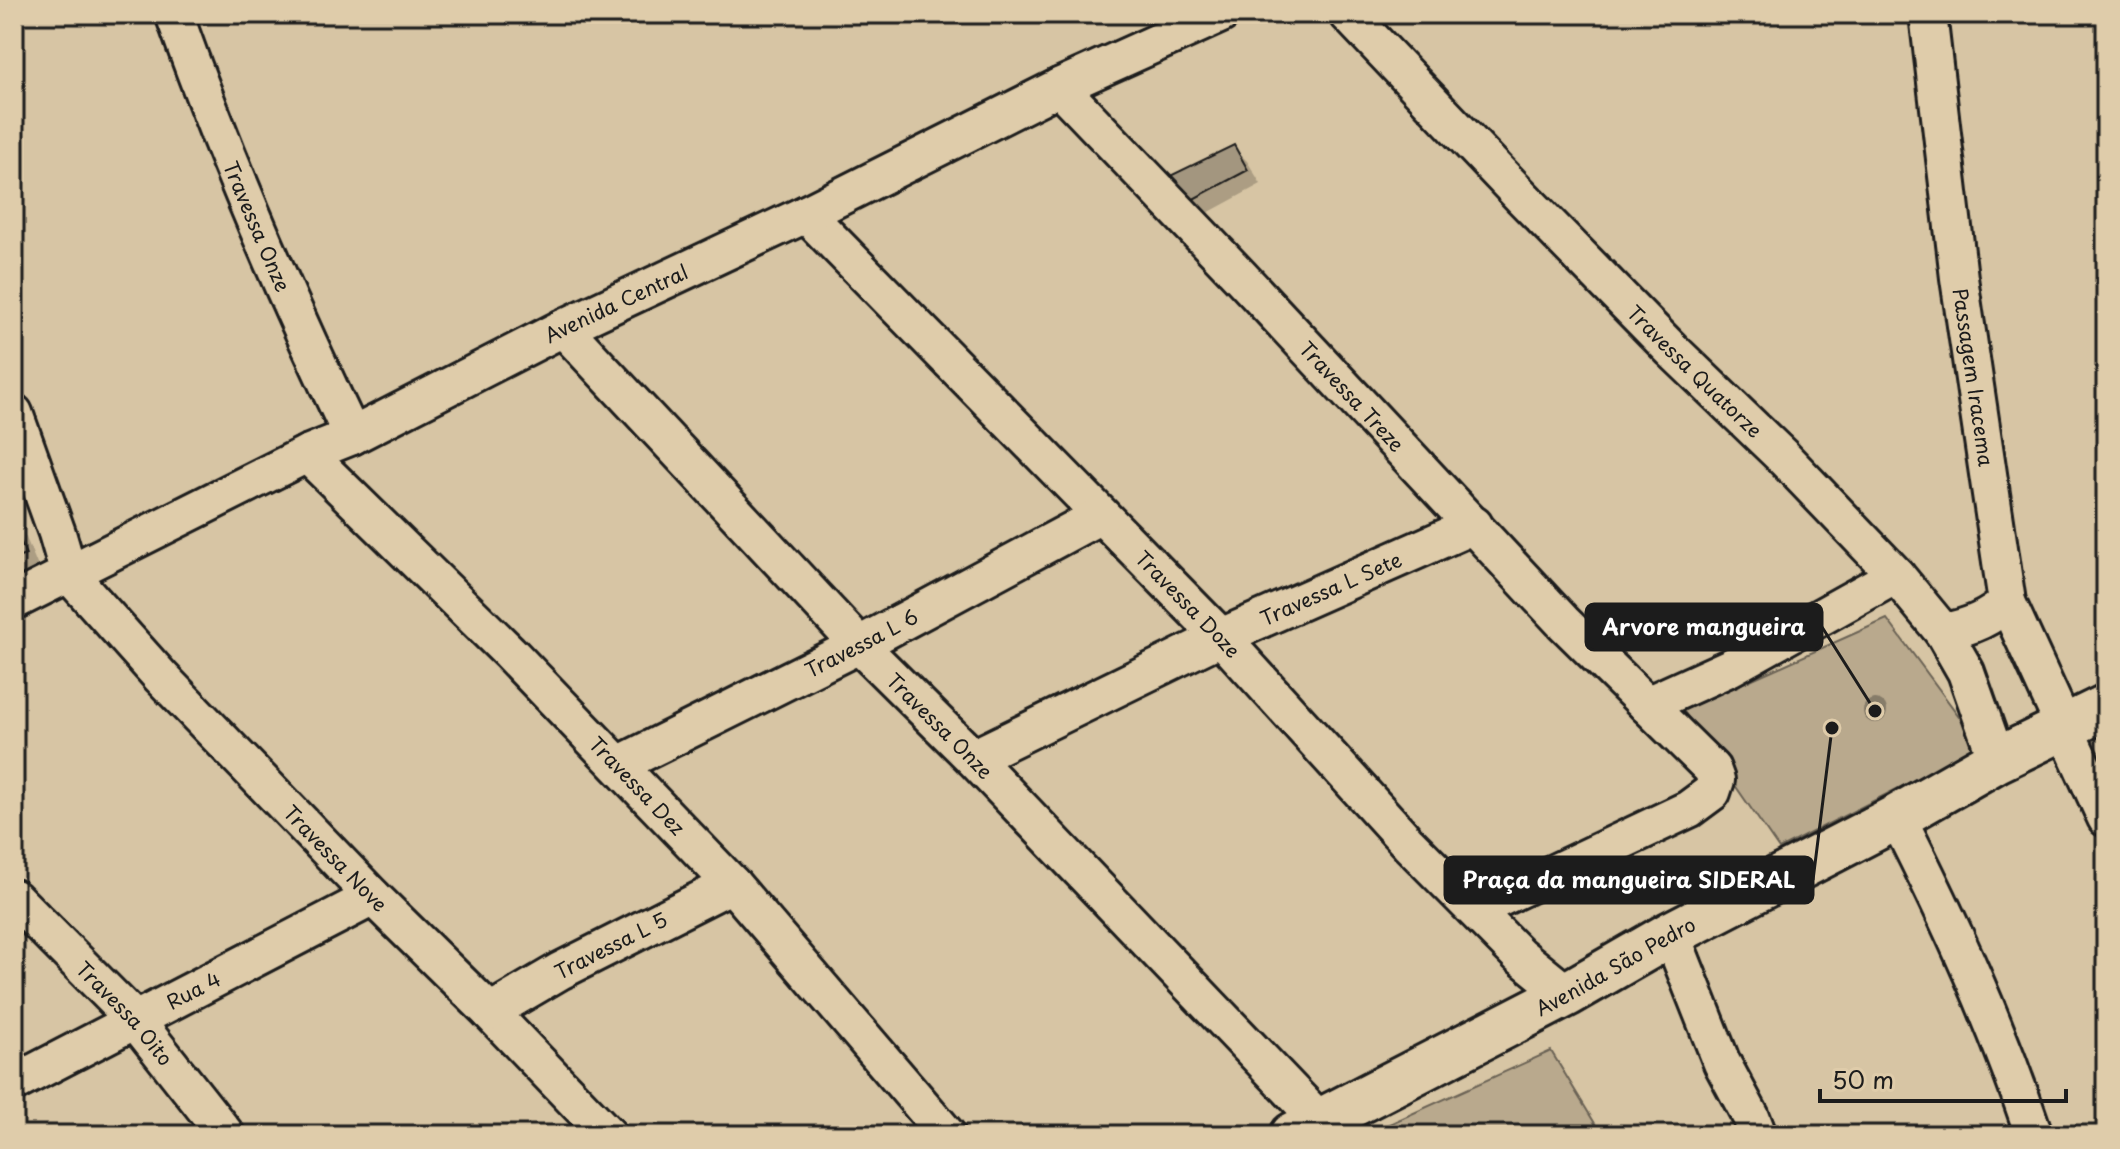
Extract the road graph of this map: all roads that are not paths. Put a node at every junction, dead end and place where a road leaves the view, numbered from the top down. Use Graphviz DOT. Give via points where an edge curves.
graph roads {
  1 [pos="174,14"];
  2 [pos="1221,14"];
  3 [pos="1348,14"];
  4 [pos="1928,14"];
  5 [pos="1164,26"];
  6 [pos="1059,87"];
  7 [pos="806,214"];
  8 [pos="563,328"];
  9 [pos="14,413"];
  10 [pos="352,436"];
  11 [pos="307,454"];
  12 [pos="1101,515"];
  13 [pos="1474,525"];
  14 [pos="69,574"];
  15 [pos="1896,575"];
  16 [pos="14,601"];
  17 [pos="2007,602"];
  18 [pos="1943,632"];
  19 [pos="1221,637"];
  20 [pos="859,645"];
  21 [pos="1647,705"];
  22 [pos="2106,707"];
  23 [pos="2064,729"];
  24 [pos="973,758"];
  25 [pos="1997,760"];
  26 [pos="618,765"];
  27 [pos="1897,817"];
  28 [pos="2106,818"];
  29 [pos="732,884"];
  30 [pos="373,897"];
  31 [pos="14,898"];
  32 [pos="1475,910"];
  33 [pos="1671,934"];
  34 [pos="1567,994"];
  35 [pos="490,1012"];
  36 [pos="136,1021"];
  37 [pos="14,1083"];
  38 [pos="1307,1128"];
  39 [pos="226,1135"];
  40 [pos="608,1135"];
  41 [pos="947,1135"];
  42 [pos="1758,1135"];
  43 [pos="2034,1135"];
  1 -- 10 [label="street, Travessa Onze" via="262,243"];
  2 -- 5 [label="street, Avenida Central"];
  3 -- 15 [label="street, Travessa Quatorze"];
  4 -- 17 [label="street, Passagem Iracema" via="1959,278"];
  5 -- 6 [label="street, Avenida Central"];
  6 -- 7 [label="street, Avenida Central"];
  6 -- 13 [label="street, Travessa Treze"];
  7 -- 8 [label="street, Avenida Central"];
  7 -- 12 [label="street, Travessa Doze"];
  8 -- 10 [label="street, Avenida Central"];
  8 -- 20 [label="street, Travessa Onze"];
  9 -- 14 [label="street"];
  10 -- 11 [label="street, Avenida Central"];
  11 -- 14 [label="street, Avenida Central"];
  11 -- 26 [label="street, Travessa Dez"];
  12 -- 19 [label="street, Travessa Doze"];
  12 -- 20 [label="street, Travessa L 6"];
  13 -- 19 [label="street, Travessa L Sete"];
  13 -- 21 [label="street, Travessa Treze"];
  14 -- 16 [label="street, Avenida Central"];
  14 -- 30 [label="street, Travessa Nove"];
  15 -- 18 [label="street, Travessa Quatorze"];
  15 -- 21 [label="street" via="1731,667"];
  17 -- 18 [label="street" via="1995,614"];
  17 -- 23 [label="street, Passagem Iracema"];
  18 -- 25 [label="street, Travessa Quatorze" via="1966,672"];
  19 -- 24 [label="street, Travessa L Sete"];
  19 -- 32 [label="street, Travessa Doze"];
  20 -- 24 [label="street, Travessa Onze"];
  20 -- 26 [label="street, Travessa L 6"];
  21 -- 32 [label="street, Travessa Treze" via="1712,769 1712,792 1689,809"];
  22 -- 23 [label="main road, Avenida São Pedro"];
  23 -- 25 [label="main road, Avenida São Pedro"];
  23 -- 28 [label="street, Passagem Iracema"];
  24 -- 38 [label="street, Travessa Onze"];
  25 -- 27 [label="main road, Avenida São Pedro"];
  26 -- 29 [label="street, Travessa Dez"];
  27 -- 33 [label="main road, Avenida São Pedro"];
  27 -- 43 [label="street" via="1980,990"];
  29 -- 35 [label="street, Travessa L 5"];
  29 -- 41 [label="street, Travessa Dez"];
  30 -- 35 [label="street, Travessa Nove"];
  30 -- 36 [label="street, Rua 4"];
  31 -- 36 [label="street, Travessa Oito"];
  32 -- 34 [label="street, Travessa Doze"];
  33 -- 34 [label="main road, Avenida São Pedro"];
  33 -- 42 [label="street" via="1722,1063"];
  34 -- 38 [label="main road, Avenida São Pedro"];
  35 -- 40 [label="street, Travessa Nove"];
  36 -- 37 [label="street, Rua 4"];
  36 -- 39 [label="street, Travessa Oito"];
}
